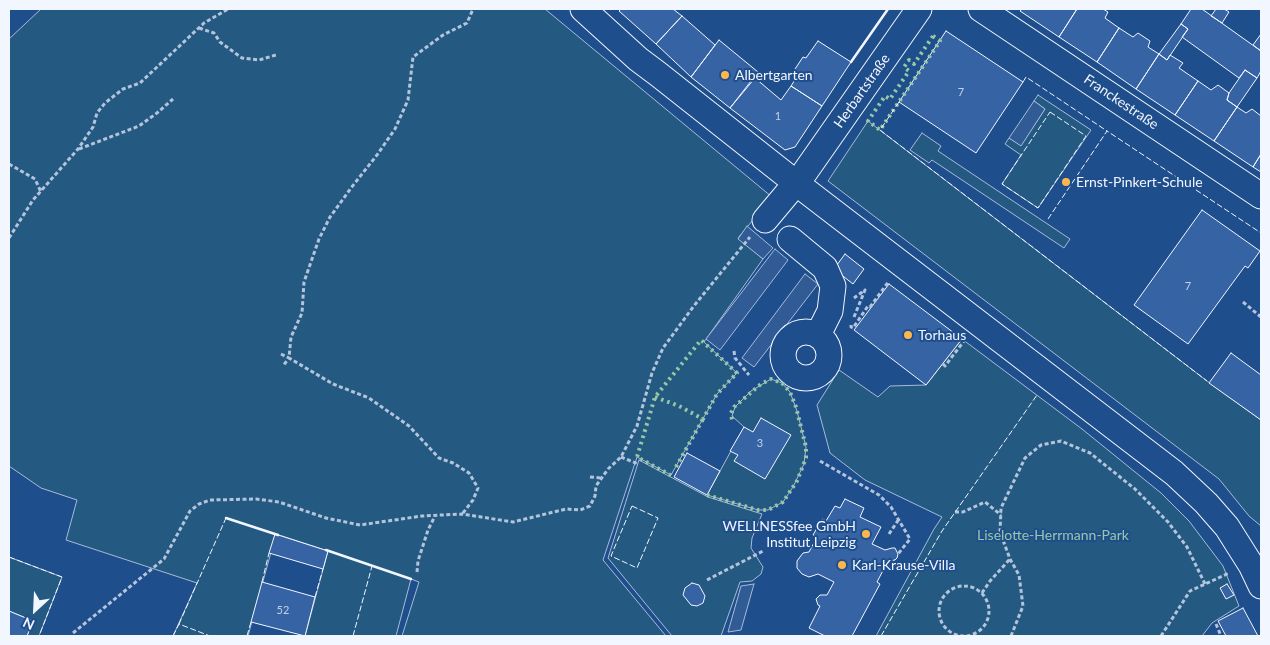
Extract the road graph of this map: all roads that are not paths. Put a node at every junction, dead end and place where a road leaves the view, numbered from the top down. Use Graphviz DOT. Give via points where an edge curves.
graph roads {
  1 [pos="583,9"];
  2 [pos="919,9"];
  3 [pos="981,9"];
  4 [pos="800,178"];
  5 [pos="1261,196"];
  6 [pos="765,220"];
  7 [pos="790,239"];
  8 [pos="818,335"];
  9 [pos="1261,586"];
  1 -- 4 [label="street" via="638,58"];
  2 -- 4 [label="street, Herbartstraße"];
  3 -- 5 [label="street, Franckestraße"];
  4 -- 6 [label="street, Herbartstraße"];
  4 -- 9 [label="street" via="1174,473 1227,527"];
  7 -- 8 [label="street" via="825,268 834,286 830,311"];
}
